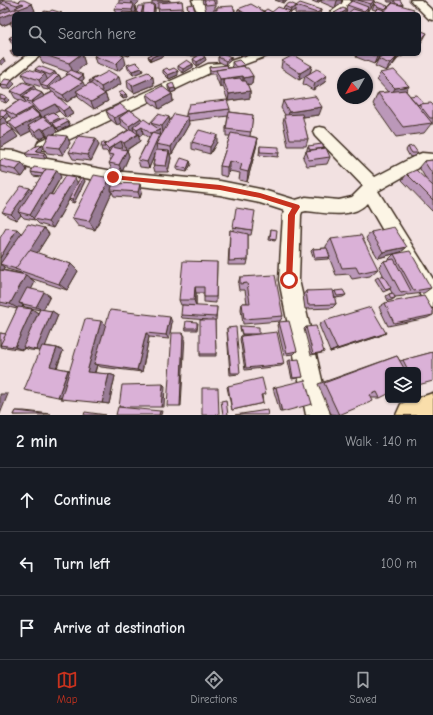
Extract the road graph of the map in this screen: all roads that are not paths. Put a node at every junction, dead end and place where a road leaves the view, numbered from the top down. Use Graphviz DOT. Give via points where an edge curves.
graph roads {
  1 [pos="197,0"];
  2 [pos="348,0"];
  3 [pos="415,0"];
  4 [pos="202,12"];
  5 [pos="337,12"];
  6 [pos="433,17"];
  7 [pos="33,56"];
  8 [pos="257,56"];
  9 [pos="214,60"];
  10 [pos="0,82"];
  11 [pos="320,132"];
  12 [pos="0,156"];
  13 [pos="16,156"];
  14 [pos="433,160"];
  15 [pos="371,189"];
  16 [pos="296,207"];
  17 [pos="433,298"];
  18 [pos="433,409"];
  19 [pos="318,415"];
  20 [pos="412,415"];
  1 -- 4 [label="street"];
  2 -- 5 [label="street" via="344,8"];
  3 -- 6 [label="street"];
  7 -- 10 [label="street"];
  8 -- 9 [label="street" via="225,67"];
  9 -- 13 [label="street" via="30,152"];
  11 -- 15 [label="street"];
  12 -- 13 [label="street"];
  13 -- 16 [label="street" via="29,162 106,176 220,188"];
  14 -- 15 [label="street" via="422,159"];
  15 -- 16 [label="street" via="357,203 339,208 306,204"];
  15 -- 17 [label="street"];
  16 -- 19 [label="street" via="292,215 289,280"];
  18 -- 20 [label="main road"];
}
